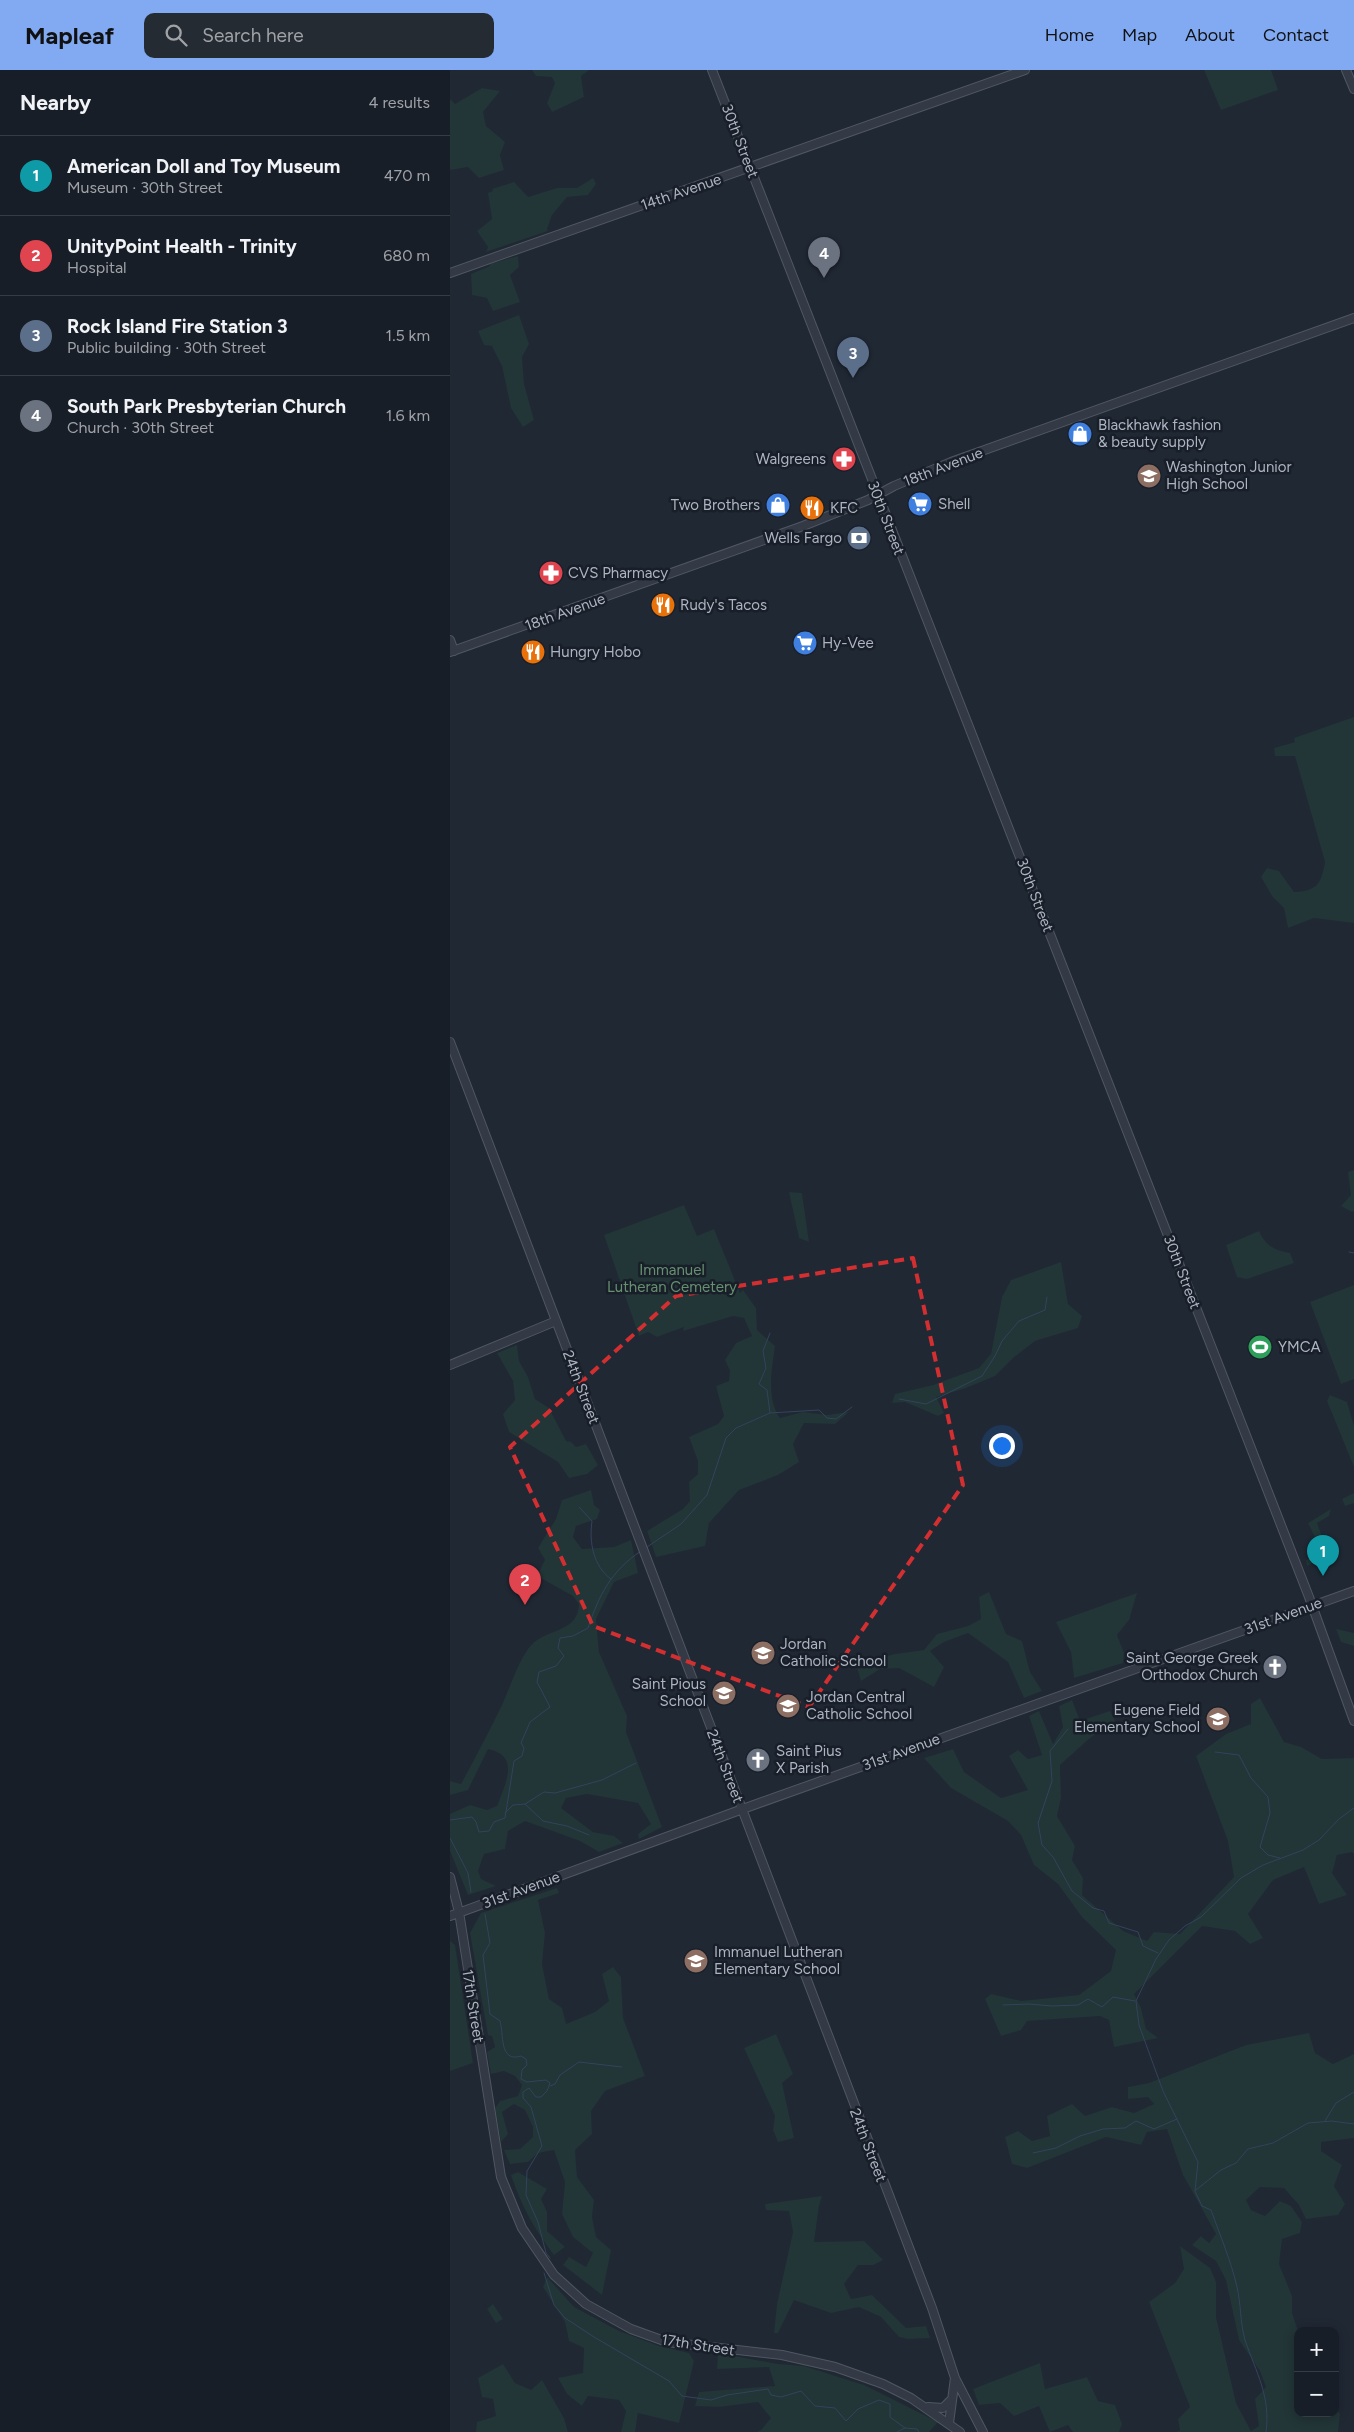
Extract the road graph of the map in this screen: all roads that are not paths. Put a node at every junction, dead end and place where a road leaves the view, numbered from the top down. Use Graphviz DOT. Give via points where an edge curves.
graph roads {
  1 [pos="712,70"];
  2 [pos="1025,70"];
  3 [pos="1346,70"];
  4 [pos="1354,89"];
  5 [pos="750,168"];
  6 [pos="450,273"];
  7 [pos="1354,318"];
  8 [pos="877,495"];
  9 [pos="450,640"];
  10 [pos="452,652"];
  11 [pos="450,1042"];
  12 [pos="556,1321"];
  13 [pos="450,1365"];
  14 [pos="1354,1591"];
  15 [pos="1312,1606"];
  16 [pos="1354,1721"];
  17 [pos="741,1809"];
  18 [pos="450,1877"];
  19 [pos="459,1912"];
  20 [pos="450,1916"];
  21 [pos="955,2378"];
  22 [pos="953,2394"];
  23 [pos="923,2406"];
  24 [pos="949,2423"];
  25 [pos="960,2432"];
  26 [pos="983,2432"];
  1 -- 5 [label="street, 30th Street"];
  2 -- 5 [label="street, 14th Avenue"];
  3 -- 4 [label="street"];
  5 -- 6 [label="street, 14th Avenue"];
  5 -- 8 [label="street, 30th Street"];
  7 -- 8 [label="street, 18th Avenue" via="952,462"];
  8 -- 10 [label="street, 18th Avenue" via="795,529"];
  8 -- 15 [label="street, 30th Street"];
  9 -- 10 [label="street"];
  11 -- 12 [label="street, 24th Street"];
  12 -- 13 [label="street"];
  12 -- 17 [label="street, 24th Street"];
  14 -- 15 [label="street, 31st Avenue"];
  15 -- 16 [label="street, 30th Street"];
  15 -- 17 [label="street, 31st Avenue"];
  17 -- 19 [label="street, 31st Avenue"];
  17 -- 21 [label="street, 24th Street" via="932,2308"];
  18 -- 19 [label="street, 17th Street"];
  19 -- 20 [label="street, 31st Avenue"];
  19 -- 23 [label="street, 17th Street" via="501,2177 522,2228 554,2275 586,2304 606,2316 667,2342 817,2362 883,2384"];
  21 -- 22 [label="street, 24th Street"];
  21 -- 26 [label="street, 24th Street"];
  22 -- 23 [label="street" via="943,2408"];
  22 -- 24 [label="street, 24th Street"];
  23 -- 24 [label="street, 17th Street"];
  24 -- 25 [label="street, 17th Street"];
}
